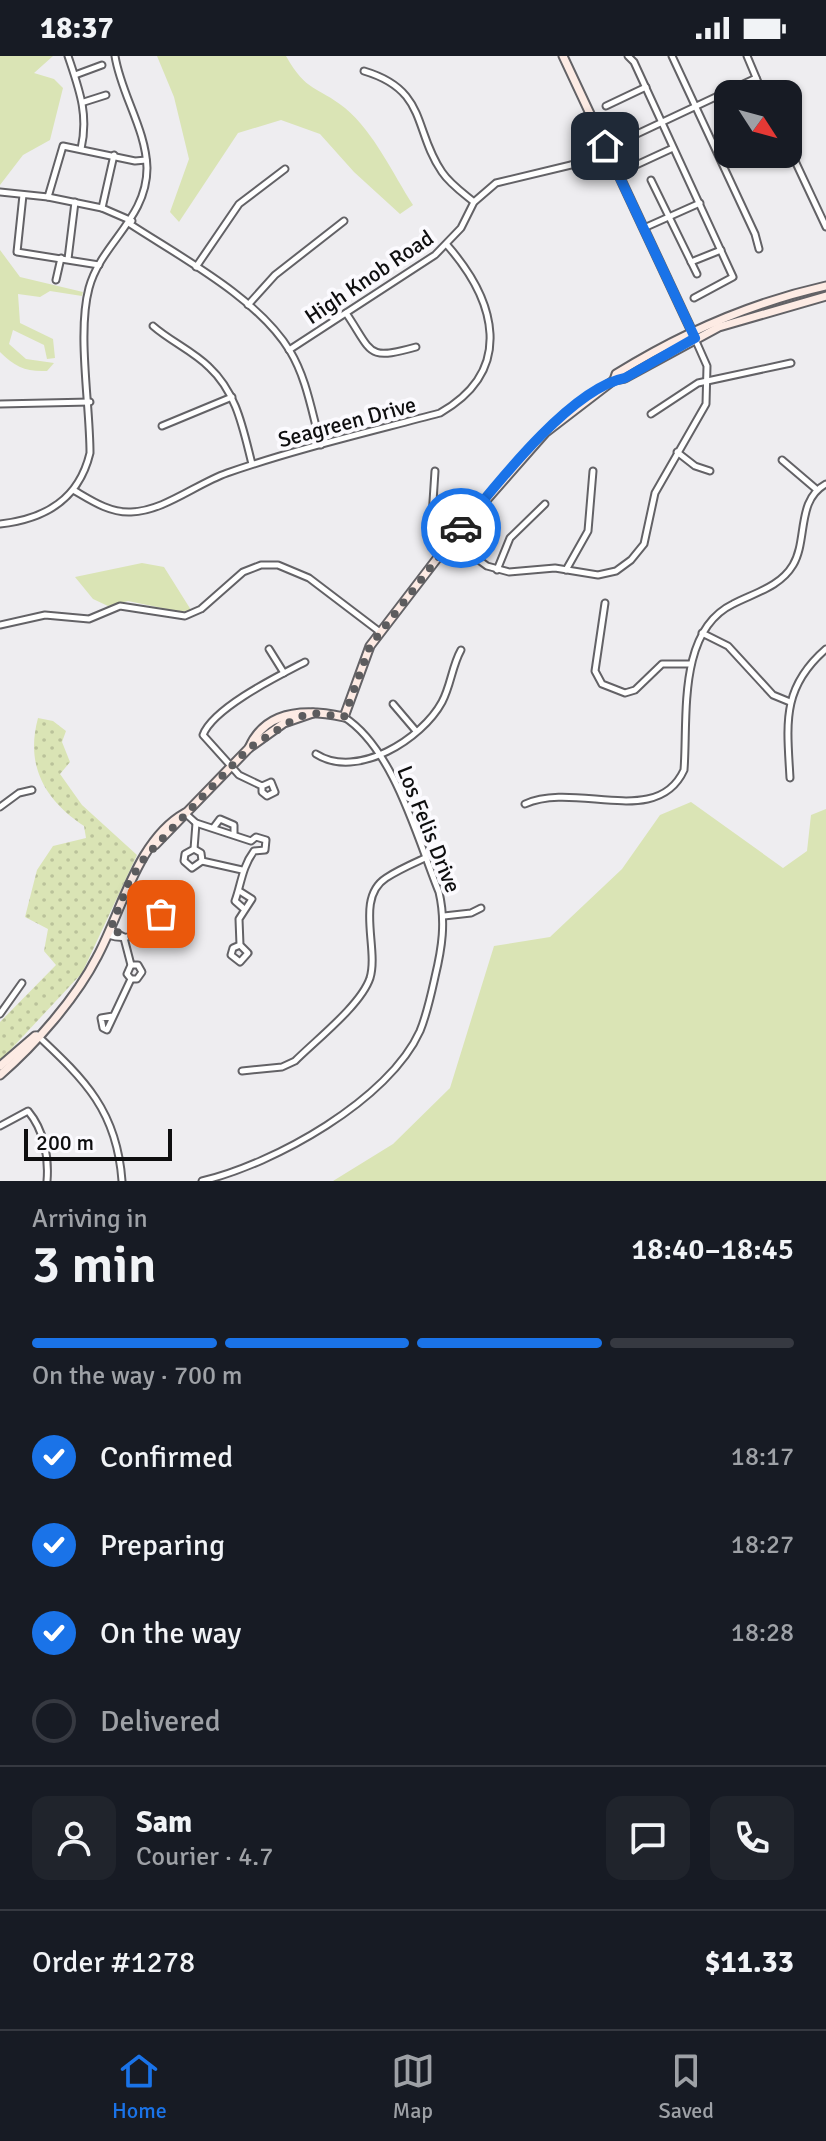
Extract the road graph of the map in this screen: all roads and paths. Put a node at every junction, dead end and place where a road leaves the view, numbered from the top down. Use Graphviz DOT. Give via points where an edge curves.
graph roads {
  1 [pos="68,56"];
  2 [pos="115,56"];
  3 [pos="563,56"];
  4 [pos="628,56"];
  5 [pos="672,56"];
  6 [pos="747,56"];
  7 [pos="102,65"];
  8 [pos="364,71"];
  9 [pos="75,75"];
  10 [pos="756,78"];
  11 [pos="646,87"];
  12 [pos="106,95"];
  13 [pos="84,102"];
  14 [pos="695,105"];
  15 [pos="606,106"];
  16 [pos="660,121"];
  17 [pos="605,146"];
  18 [pos="673,148"];
  19 [pos="81,149"];
  20 [pos="114,155"];
  21 [pos="146,160"];
  22 [pos="634,166"];
  23 [pos="798,168"];
  24 [pos="285,169"];
  25 [pos="651,180"];
  26 [pos="0,192"];
  27 [pos="23,195"];
  28 [pos="48,197"];
  29 [pos="75,202"];
  30 [pos="474,202"];
  31 [pos="700,203"];
  32 [pos="102,208"];
  33 [pos="670,216"];
  34 [pos="344,221"];
  35 [pos="131,222"];
  36 [pos="826,227"];
  37 [pos="644,228"];
  38 [pos="447,245"];
  39 [pos="759,249"];
  40 [pos="721,250"];
  41 [pos="65,258"];
  42 [pos="691,262"];
  43 [pos="99,265"];
  44 [pos="196,267"];
  45 [pos="697,274"];
  46 [pos="56,280"];
  47 [pos="826,286"];
  48 [pos="826,296"];
  49 [pos="694,298"];
  50 [pos="248,305"];
  51 [pos="346,313"];
  52 [pos="153,326"];
  53 [pos="693,335"];
  54 [pos="416,347"];
  55 [pos="289,350"];
  56 [pos="791,363"];
  57 [pos="709,380"];
  58 [pos="232,397"];
  59 [pos="90,402"];
  60 [pos="0,404"];
  61 [pos="651,414"];
  62 [pos="162,426"];
  63 [pos="321,445"];
  64 [pos="677,452"];
  65 [pos="782,460"];
  66 [pos="252,464"];
  67 [pos="435,471"];
  68 [pos="593,471"];
  69 [pos="710,471"];
  70 [pos="826,484"];
  71 [pos="816,489"];
  72 [pos="75,491"];
  73 [pos="545,504"];
  74 [pos="0,524"];
  75 [pos="452,539"];
  76 [pos="497,570"];
  77 [pos="566,570"];
  78 [pos="605,603"];
  79 [pos="0,625"];
  80 [pos="380,632"];
  81 [pos="702,633"];
  82 [pos="269,649"];
  83 [pos="826,649"];
  84 [pos="461,650"];
  85 [pos="305,662"];
  86 [pos="691,664"];
  87 [pos="284,673"];
  88 [pos="790,702"];
  89 [pos="393,704"];
  90 [pos="344,717"];
  91 [pos="416,731"];
  92 [pos="381,753"];
  93 [pos="316,754"];
  94 [pos="231,766"];
  95 [pos="790,778"];
  96 [pos="262,786"];
  97 [pos="32,790"];
  98 [pos="525,804"];
  99 [pos="0,807"];
  100 [pos="185,813"];
  101 [pos="196,823"];
  102 [pos="214,827"];
  103 [pos="234,833"];
  104 [pos="251,841"];
  105 [pos="194,849"];
  106 [pos="254,851"];
  107 [pos="425,858"];
  108 [pos="202,861"];
  109 [pos="242,870"];
  110 [pos="241,892"];
  111 [pos="243,908"];
  112 [pos="481,908"];
  113 [pos="444,916"];
  114 [pos="152,927"];
  115 [pos="109,933"];
  116 [pos="124,937"];
  117 [pos="240,945"];
  118 [pos="131,965"];
  119 [pos="131,979"];
  120 [pos="22,983"];
  121 [pos="0,1014"];
  122 [pos="113,1016"];
  123 [pos="37,1035"];
  124 [pos="0,1066"];
  125 [pos="242,1071"];
  126 [pos="0,1075"];
  127 [pos="0,1126"];
  128 [pos="47,1181"];
  129 [pos="122,1181"];
  130 [pos="202,1181"];
  1 -- 9 [label="street"];
  2 -- 21 [label="street"];
  3 -- 17 [label="main road"];
  4 -- 11 [label="street"];
  5 -- 14 [label="street"];
  6 -- 10 [label="street"];
  7 -- 9 [label="street"];
  8 -- 30 [label="street" via="396,86 412,104 441,171"];
  9 -- 13 [label="street"];
  10 -- 14 [label="street, High Knob Road"];
  11 -- 15 [label="street"];
  11 -- 16 [label="street"];
  12 -- 13 [label="street"];
  13 -- 19 [label="street"];
  14 -- 16 [label="street, High Knob Road"];
  14 -- 39 [label="street"];
  16 -- 17 [label="street, High Knob Road"];
  16 -- 18 [label="street"];
  17 -- 30 [label="street, High Knob Road" via="571,165 496,183"];
  17 -- 37 [label="main road"];
  18 -- 22 [label="street"];
  18 -- 31 [label="street"];
  19 -- 20 [label="street"];
  19 -- 28 [label="street" via="60,148"];
  20 -- 21 [label="street"];
  20 -- 32 [label="street"];
  21 -- 35 [label="street" via="146,184"];
  23 -- 36 [label="street"];
  24 -- 44 [label="street" via="239,204"];
  25 -- 33 [label="street"];
  26 -- 27 [label="street"];
  27 -- 28 [label="street"];
  27 -- 41 [label="street" via="17,252"];
  28 -- 29 [label="street"];
  29 -- 32 [label="street"];
  29 -- 41 [label="street"];
  30 -- 38 [label="street, High Knob Road"];
  31 -- 33 [label="street"];
  31 -- 40 [label="street"];
  32 -- 35 [label="street"];
  33 -- 37 [label="street"];
  33 -- 42 [label="street"];
  34 -- 50 [label="street" via="275,275"];
  35 -- 43 [label="street"];
  35 -- 44 [label="street"];
  37 -- 53 [label="main road"];
  38 -- 51 [label="street, High Knob Road"];
  38 -- 63 [label="street, Seagreen Drive" via="464,265 491,330 491,347 477,385 440,413"];
  40 -- 42 [label="street"];
  40 -- 49 [label="street" via="733,277"];
  41 -- 43 [label="street"];
  41 -- 46 [label="street"];
  42 -- 45 [label="street"];
  43 -- 59 [label="street" via="85,305"];
  44 -- 50 [label="street"];
  47 -- 53 [label="main road" via="755,305"];
  48 -- 53 [label="main road"];
  50 -- 55 [label="street"];
  51 -- 54 [label="street" via="373,353 382,356"];
  51 -- 55 [label="street, High Knob Road"];
  52 -- 58 [label="street" via="208,366"];
  53 -- 57 [label="street"];
  53 -- 75 [label="main road" via="566,413"];
  55 -- 63 [label="street" via="301,373"];
  56 -- 57 [label="street"];
  57 -- 61 [label="street"];
  57 -- 64 [label="street" via="706,404"];
  58 -- 62 [label="street"];
  58 -- 66 [label="street"];
  59 -- 60 [label="street"];
  59 -- 72 [label="street" via="90,453"];
  63 -- 66 [label="street, Seagreen Drive"];
  64 -- 69 [label="street"];
  64 -- 77 [label="street" via="655,493 644,544 631,560 598,575"];
  65 -- 71 [label="street"];
  66 -- 72 [label="street, Seagreen Drive" via="147,510 110,509"];
  67 -- 75 [label="street" via="432,517"];
  68 -- 77 [label="street" via="588,531"];
  70 -- 71 [label="street"];
  71 -- 81 [label="street" via="806,509 796,561 786,576 715,614"];
  72 -- 74 [label="street" via="40,515"];
  73 -- 76 [label="street" via="517,529"];
  75 -- 76 [label="street"];
  75 -- 80 [label="main road"];
  76 -- 77 [label="street"];
  78 -- 86 [label="street" via="595,671 602,684 625,693 662,664"];
  79 -- 80 [label="street" via="45,615 89,619 120,606 185,616 201,609 243,572 278,565 309,578"];
  80 -- 90 [label="main road" via="360,666"];
  81 -- 86 [label="street"];
  81 -- 88 [label="street" via="728,646 773,695"];
  82 -- 87 [label="street"];
  83 -- 88 [label="street" via="801,675"];
  84 -- 91 [label="street" via="441,704"];
  85 -- 87 [label="street"];
  86 -- 98 [label="street" via="684,770 666,795 637,802 555,795"];
  87 -- 94 [label="street" via="206,726 203,735"];
  88 -- 95 [label="street"];
  89 -- 91 [label="street"];
  90 -- 92 [label="street, Los Felis Drive"];
  90 -- 94 [label="main road" via="313,713 284,723"];
  91 -- 92 [label="street"];
  92 -- 93 [label="street" via="340,762"];
  92 -- 107 [label="street, Los Felis Drive"];
  94 -- 96 [label="street"];
  94 -- 100 [label="main road"];
  97 -- 99 [label="street"];
  100 -- 101 [label="street"];
  100 -- 115 [label="main road" via="129,882"];
  101 -- 102 [label="street"];
  101 -- 105 [label="street"];
  102 -- 103 [label="street"];
  102 -- 103 [label="street" via="220,819 228,820"];
  103 -- 104 [label="street"];
  104 -- 106 [label="street"];
  104 -- 106 [label="street" via="260,837 267,844 262,852"];
  105 -- 108 [label="street"];
  105 -- 108 [label="street" via="185,854 186,864 196,868"];
  106 -- 109 [label="street"];
  107 -- 113 [label="street, Los Felis Drive"];
  107 -- 125 [label="street" via="383,879 373,891 374,957 362,993 295,1061"];
  108 -- 109 [label="street"];
  109 -- 110 [label="street"];
  110 -- 111 [label="street" via="235,901"];
  110 -- 111 [label="street" via="252,899"];
  111 -- 117 [label="street"];
  112 -- 113 [label="street"];
  113 -- 130 [label="street, Los Felis Drive" via="442,950 426,1014 400,1063 306,1138 231,1174"];
  114 -- 114 [label="street" via="150,920 163,916 167,925"];
  114 -- 116 [label="street"];
  115 -- 116 [label="street"];
  115 -- 123 [label="main road" via="84,980"];
  116 -- 118 [label="street"];
  118 -- 119 [label="street"];
  118 -- 119 [label="street" via="142,972"];
  119 -- 122 [label="street"];
  120 -- 121 [label="street"];
  123 -- 124 [label="main road"];
  123 -- 126 [label="main road"];
  123 -- 129 [label="street" via="76,1070 98,1099 118,1151"];
  127 -- 128 [label="street" via="28,1111 35,1119 45,1145"];
}
